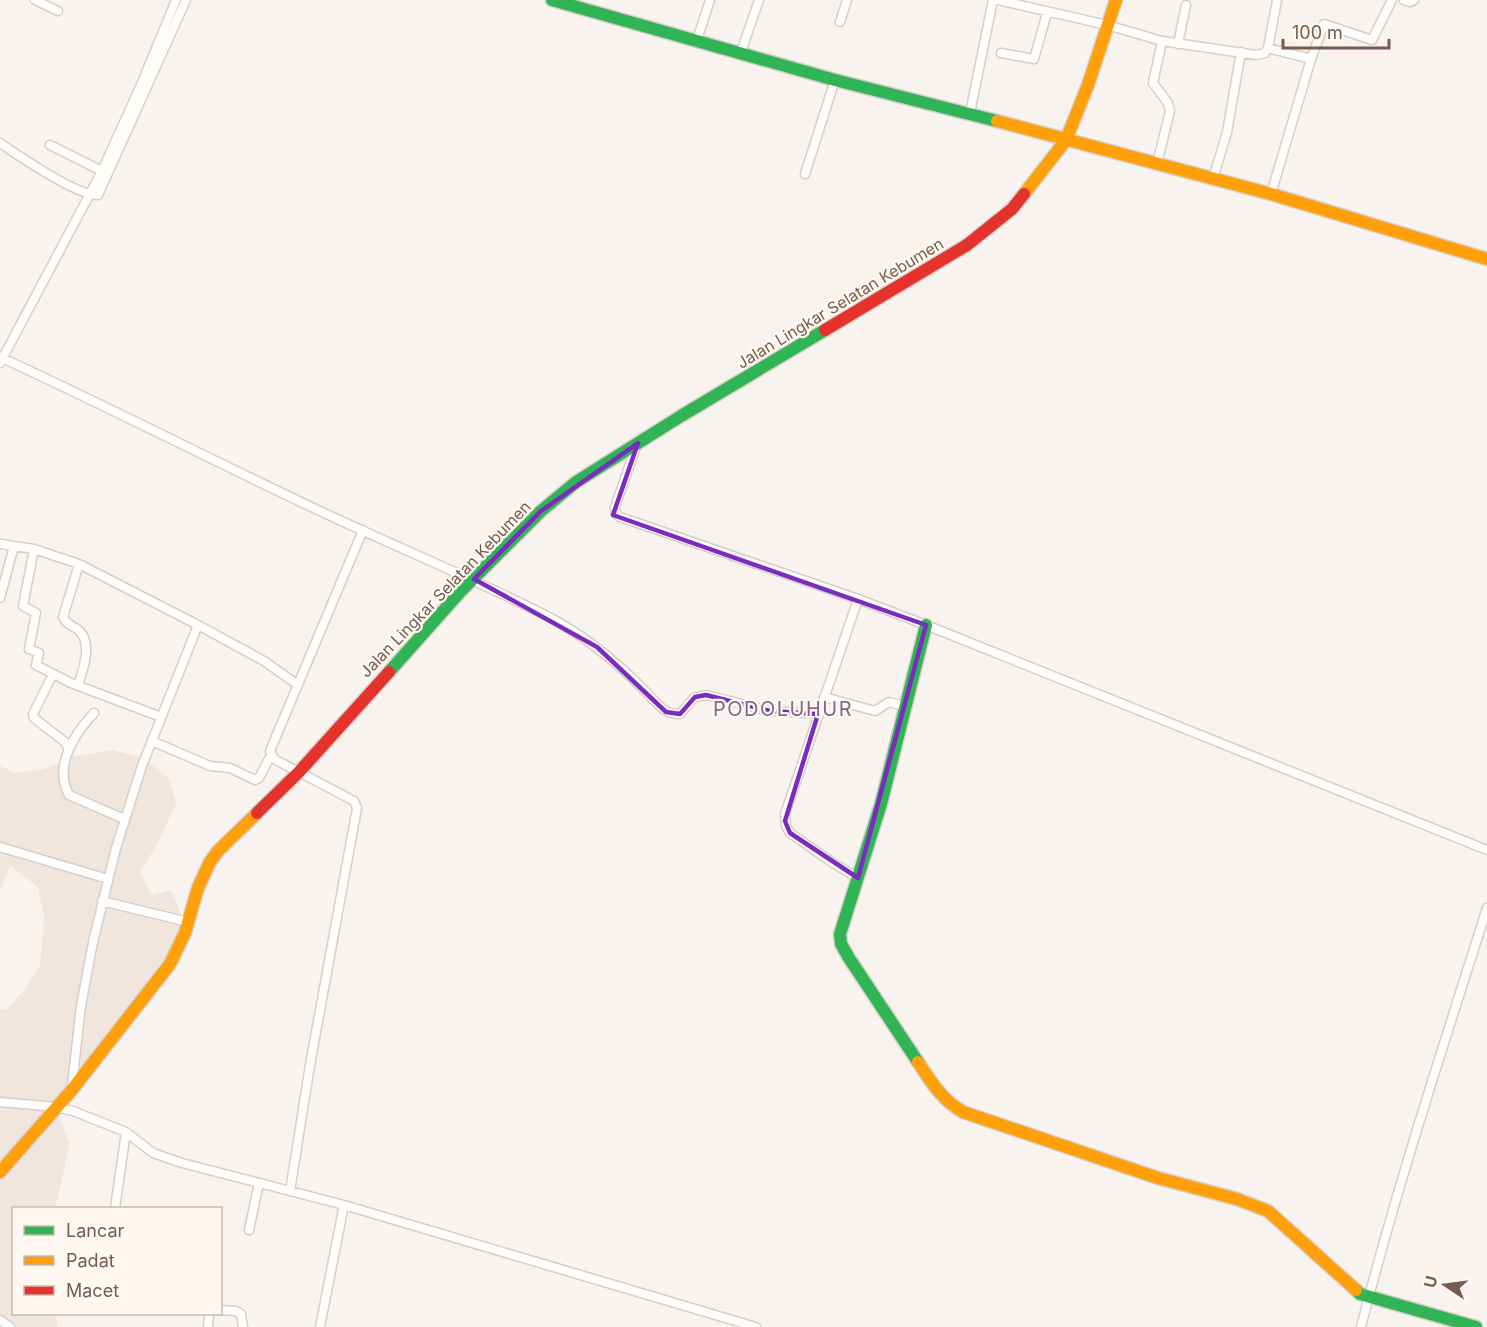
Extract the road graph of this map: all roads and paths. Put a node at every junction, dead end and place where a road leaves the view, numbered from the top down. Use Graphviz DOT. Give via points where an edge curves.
graph roads {
  1 [pos="34,0"];
  2 [pos="552,0"];
  3 [pos="710,0"];
  4 [pos="759,0"];
  5 [pos="847,0"];
  6 [pos="993,0"];
  7 [pos="998,0"];
  8 [pos="1116,0"];
  9 [pos="1277,0"];
  10 [pos="1392,0"];
  11 [pos="1404,0"];
  12 [pos="1414,0"];
  13 [pos="177,4"];
  14 [pos="578,4"];
  15 [pos="1186,6"];
  16 [pos="58,11"];
  17 [pos="1047,13"];
  18 [pos="840,22"];
  19 [pos="1107,25"];
  20 [pos="697,40"];
  21 [pos="1162,41"];
  22 [pos="1178,44"];
  23 [pos="1268,48"];
  24 [pos="741,52"];
  25 [pos="1241,52"];
  26 [pos="1001,53"];
  27 [pos="1311,59"];
  28 [pos="836,80"];
  29 [pos="970,113"];
  30 [pos="0,143"];
  31 [pos="1064,144"];
  32 [pos="50,145"];
  33 [pos="1157,164"];
  34 [pos="102,171"];
  35 [pos="805,174"];
  36 [pos="1213,179"];
  37 [pos="90,194"];
  38 [pos="1271,194"];
  39 [pos="1487,259"];
  40 [pos="1,360"];
  41 [pos="638,443"];
  42 [pos="361,534"];
  43 [pos="0,544"];
  44 [pos="14,546"];
  45 [pos="34,549"];
  46 [pos="79,564"];
  47 [pos="472,580"];
  48 [pos="0,598"];
  49 [pos="858,599"];
  50 [pos="198,625"];
  51 [pos="926,625"];
  52 [pos="54,674"];
  53 [pos="78,685"];
  54 [pos="298,685"];
  55 [pos="824,697"];
  56 [pos="906,706"];
  57 [pos="94,713"];
  58 [pos="818,714"];
  59 [pos="161,717"];
  60 [pos="152,741"];
  61 [pos="69,749"];
  62 [pos="271,755"];
  63 [pos="299,772"];
  64 [pos="124,819"];
  65 [pos="0,847"];
  66 [pos="1487,850"];
  67 [pos="858,878"];
  68 [pos="108,879"];
  69 [pos="102,901"];
  70 [pos="1487,908"];
  71 [pos="188,922"];
  72 [pos="1483,932"];
  73 [pos="71,1091"];
  74 [pos="0,1102"];
  75 [pos="56,1107"];
  76 [pos="126,1132"];
  77 [pos="0,1172"];
  78 [pos="259,1183"];
  79 [pos="290,1191"];
  80 [pos="344,1205"];
  81 [pos="115,1207"];
  82 [pos="249,1230"];
  83 [pos="1368,1297"];
  84 [pos="222,1310"];
  85 [pos="0,1320"];
  86 [pos="10,1327"];
  87 [pos="243,1327"];
  88 [pos="320,1327"];
  89 [pos="756,1327"];
  90 [pos="1360,1327"];
  91 [pos="1476,1327"];
  1 -- 16 [label="street"];
  2 -- 14 [label="main road"];
  3 -- 20 [label="street"];
  4 -- 24 [label="street"];
  5 -- 18 [label="street"];
  6 -- 29 [label="street"];
  7 -- 17 [label="street"];
  8 -- 19 [label="main road, Jalan Lingkar Selatan Kebumen"];
  9 -- 23 [label="street"];
  10 -- 27 [label="street" via="1372,40 1323,24"];
  11 -- 12 [label="street"];
  13 -- 34 [label="street"];
  13 -- 37 [label="street" via="100,192"];
  14 -- 20 [label="main road"];
  15 -- 22 [label="street"];
  17 -- 19 [label="street"];
  17 -- 26 [label="street" via="1035,58"];
  19 -- 21 [label="street"];
  19 -- 31 [label="main road, Jalan Lingkar Selatan Kebumen"];
  20 -- 24 [label="main road"];
  21 -- 22 [label="street"];
  21 -- 33 [label="street" via="1153,82 1170,111"];
  22 -- 25 [label="street"];
  23 -- 25 [label="street" via="1261,55"];
  23 -- 27 [label="street"];
  24 -- 28 [label="main road"];
  25 -- 36 [label="street" via="1227,132"];
  27 -- 38 [label="street"];
  28 -- 29 [label="main road"];
  28 -- 35 [label="street"];
  29 -- 31 [label="main road"];
  30 -- 37 [label="street"];
  31 -- 33 [label="main road"];
  31 -- 41 [label="main road, Jalan Lingkar Selatan Kebumen" via="1012,209 968,245"];
  32 -- 34 [label="street"];
  33 -- 36 [label="main road"];
  34 -- 37 [label="street"];
  36 -- 38 [label="main road"];
  37 -- 40 [label="street"];
  38 -- 39 [label="main road"];
  40 -- 42 [label="street"];
  41 -- 47 [label="main road, Jalan Lingkar Selatan Kebumen" via="576,482"];
  41 -- 49 [label="street" via="615,507 620,517"];
  42 -- 47 [label="street"];
  42 -- 54 [label="street"];
  43 -- 44 [label="street"];
  44 -- 45 [label="street"];
  44 -- 48 [label="street"];
  45 -- 46 [label="street"];
  45 -- 52 [label="street" via="23,605 36,612 29,649 39,653 36,665"];
  46 -- 50 [label="street"];
  46 -- 53 [label="street" via="63,617 85,639 85,665"];
  47 -- 58 [label="street" via="550,617 597,646 666,712 680,714 694,698 706,695 770,711"];
  47 -- 63 [label="main road, Jalan Lingkar Selatan Kebumen"];
  49 -- 51 [label="street"];
  49 -- 55 [label="street"];
  50 -- 54 [label="street" via="264,661"];
  50 -- 59 [label="street"];
  51 -- 56 [label="main road"];
  51 -- 66 [label="street"];
  52 -- 53 [label="street"];
  52 -- 61 [label="street" via="33,714"];
  53 -- 59 [label="street"];
  54 -- 62 [label="street" via="270,749"];
  55 -- 56 [label="street" via="875,711 889,702"];
  55 -- 58 [label="street"];
  56 -- 67 [label="main road"];
  57 -- 61 [label="street"];
  58 -- 67 [label="street" via="785,820 790,833"];
  59 -- 60 [label="street"];
  60 -- 62 [label="street" via="255,780"];
  60 -- 64 [label="street"];
  61 -- 64 [label="street" via="64,765 67,793"];
  62 -- 63 [label="street"];
  63 -- 71 [label="main road, Jalan Lingkar Selatan Kebumen" via="218,851 198,888"];
  63 -- 79 [label="street" via="354,801 357,808"];
  64 -- 68 [label="street"];
  65 -- 68 [label="street"];
  67 -- 83 [label="main road" via="840,934 841,944 937,1091 952,1106 1158,1178 1268,1211 1349,1286"];
  68 -- 69 [label="street"];
  69 -- 71 [label="street"];
  69 -- 73 [label="street" via="81,1006"];
  70 -- 72 [label="street"];
  71 -- 73 [label="main road, Jalan Lingkar Selatan Kebumen" via="170,964"];
  72 -- 83 [label="street" via="1429,1093"];
  73 -- 75 [label="main road, Jalan Lingkar Selatan Kebumen"];
  74 -- 75 [label="street"];
  75 -- 76 [label="street"];
  75 -- 77 [label="main road, Jalan Lingkar Selatan Kebumen"];
  76 -- 78 [label="street" via="153,1153"];
  76 -- 81 [label="street"];
  78 -- 79 [label="street"];
  78 -- 82 [label="street"];
  79 -- 80 [label="street"];
  80 -- 88 [label="street"];
  80 -- 89 [label="street"];
  83 -- 90 [label="street"];
  83 -- 91 [label="main road"];
  84 -- 87 [label="street" via="241,1314"];
  85 -- 86 [label="street"];
}
